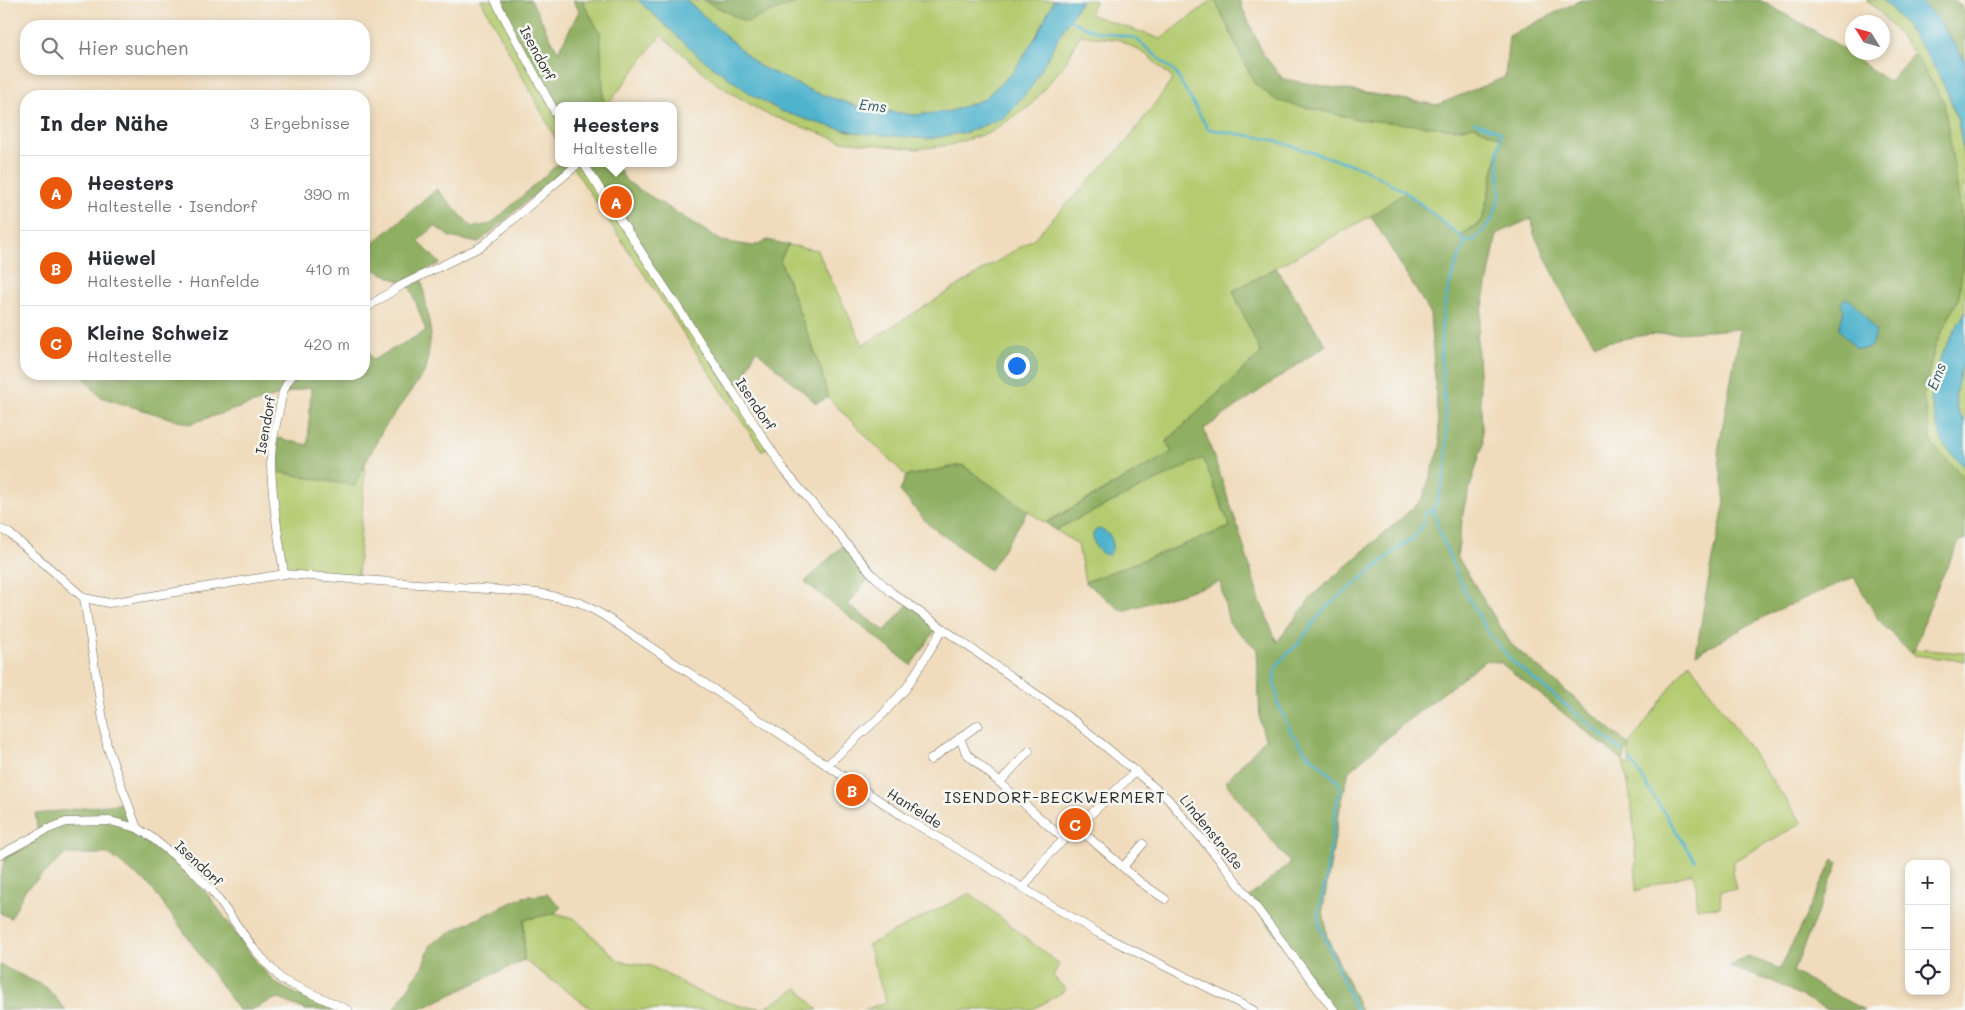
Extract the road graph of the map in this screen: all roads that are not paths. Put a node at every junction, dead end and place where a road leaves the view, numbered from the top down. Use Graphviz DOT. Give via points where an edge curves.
graph roads {
  1 [pos="495,0"];
  2 [pos="555,112"];
  3 [pos="573,167"];
  4 [pos="586,167"];
  5 [pos="370,305"];
  6 [pos="288,380"];
  7 [pos="0,529"];
  8 [pos="284,574"];
  9 [pos="84,598"];
  10 [pos="943,629"];
  11 [pos="978,725"];
  12 [pos="960,738"];
  13 [pos="1029,752"];
  14 [pos="930,760"];
  15 [pos="827,765"];
  16 [pos="1136,771"];
  17 [pos="1000,782"];
  18 [pos="1077,827"];
  19 [pos="137,828"];
  20 [pos="1064,839"];
  21 [pos="1143,844"];
  22 [pos="0,855"];
  23 [pos="1123,867"];
  24 [pos="1023,888"];
  25 [pos="1165,899"];
  26 [pos="348,1010"];
  27 [pos="1253,1010"];
  28 [pos="1334,1010"];
  1 -- 2 [label="street, Isendorf"];
  3 -- 5 [label="street" via="482,246 402,285"];
  4 -- 10 [label="street, Isendorf" via="785,471 883,584"];
  6 -- 8 [label="street, Isendorf" via="282,395 271,461"];
  7 -- 9 [label="street" via="9,533"];
  8 -- 9 [label="street" via="109,603"];
  8 -- 15 [label="street, Hanfelde" via="538,593 579,602"];
  9 -- 19 [label="street" via="107,746"];
  10 -- 15 [label="street" via="907,687 883,714"];
  10 -- 16 [label="street, Lindenstraße" via="1077,722"];
  11 -- 12 [label="street"];
  12 -- 14 [label="street"];
  12 -- 17 [label="street" via="966,753"];
  13 -- 17 [label="street"];
  15 -- 24 [label="street, Hanfelde" via="904,817"];
  16 -- 18 [label="street"];
  16 -- 28 [label="street, Lindenstraße" via="1184,816"];
  17 -- 20 [label="street"];
  18 -- 20 [label="street"];
  18 -- 23 [label="street"];
  19 -- 22 [label="street, Isendorf" via="110,821 66,822"];
  19 -- 26 [label="street, Isendorf" via="152,836 213,892 254,949 282,980"];
  20 -- 24 [label="street"];
  21 -- 23 [label="street"];
  23 -- 25 [label="street"];
  24 -- 27 [label="street, Hanfelde" via="1098,933"];
}
